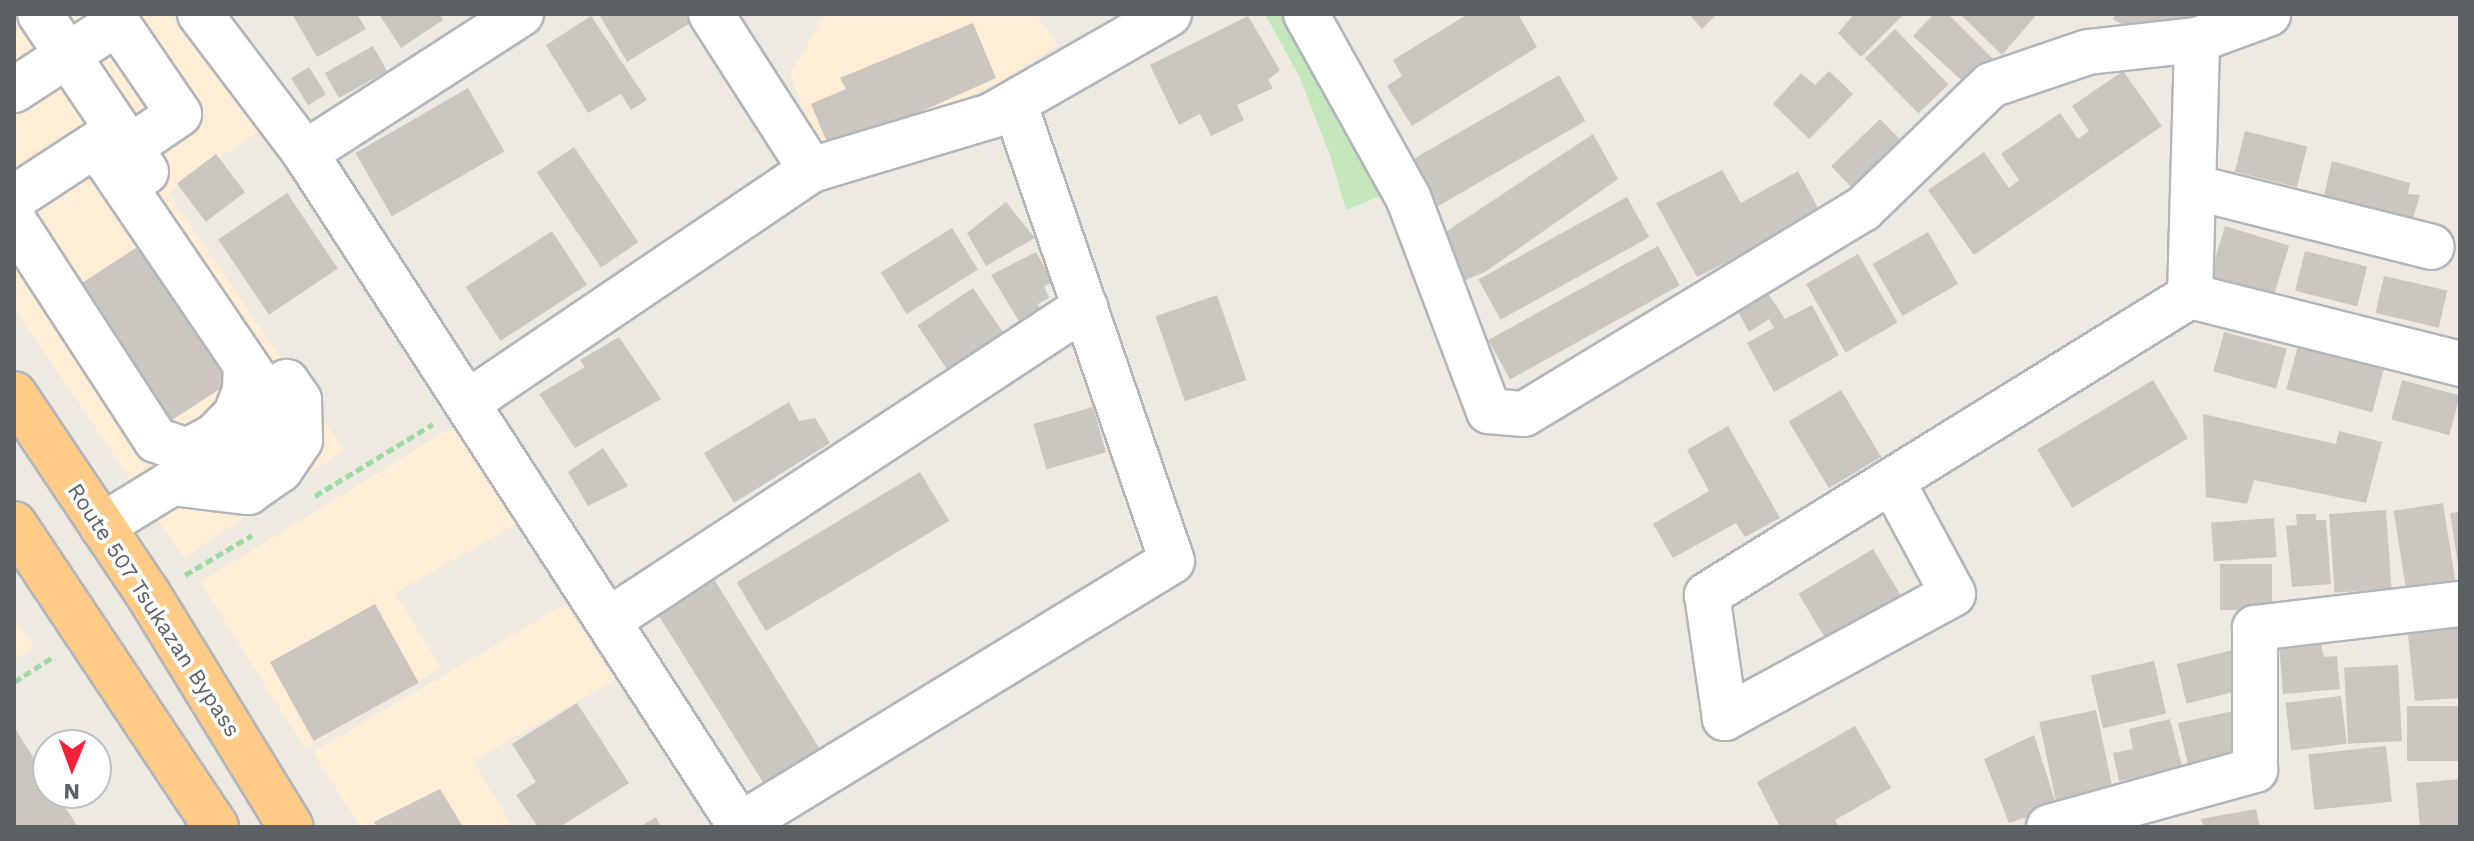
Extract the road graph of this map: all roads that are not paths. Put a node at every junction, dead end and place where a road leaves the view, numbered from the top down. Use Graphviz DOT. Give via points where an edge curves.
graph roads {
  1 [pos="40,14"];
  2 [pos="200,14"];
  3 [pos="521,14"];
  4 [pos="711,14"];
  5 [pos="1169,14"];
  6 [pos="1306,14"];
  7 [pos="2268,14"];
  8 [pos="2197,40"];
  9 [pos="68,55"];
  10 [pos="14,90"];
  11 [pos="1014,103"];
  12 [pos="124,139"];
  13 [pos="305,153"];
  14 [pos="811,170"];
  15 [pos="2193,187"];
  16 [pos="14,198"];
  17 [pos="14,221"];
  18 [pos="2432,247"];
  19 [pos="2190,296"];
  20 [pos="1085,307"];
  21 [pos="2460,364"];
  22 [pos="14,394"];
  23 [pos="467,403"];
  24 [pos="1892,481"];
  25 [pos="14,524"];
  26 [pos="102,526"];
  27 [pos="2460,604"];
  28 [pos="609,620"];
  29 [pos="740,826"];
  30 [pos="216,827"];
  31 [pos="291,827"];
  32 [pos="2049,827"];
  1 -- 9 [label="street"];
  2 -- 13 [label="street"];
  3 -- 13 [label="street"];
  4 -- 14 [label="street"];
  5 -- 11 [label="street"];
  6 -- 8 [label="street" via="1408,197 1489,411 1524,414 1863,209 1991,85 2088,52"];
  7 -- 8 [label="street"];
  8 -- 15 [label="street"];
  9 -- 10 [label="street"];
  9 -- 12 [label="street"];
  9 -- 12 [label="street" via="117,23 179,114"];
  11 -- 14 [label="street" via="991,116"];
  11 -- 20 [label="street"];
  12 -- 16 [label="street"];
  12 -- 17 [label="street" via="108,162 270,400 273,424 263,444 245,459 222,463 156,440"];
  12 -- 26 [label="street" via="299,400 300,440 280,470 248,492 172,483"];
  13 -- 23 [label="street"];
  14 -- 23 [label="street"];
  15 -- 18 [label="street"];
  15 -- 19 [label="street"];
  19 -- 21 [label="street"];
  19 -- 24 [label="street"];
  20 -- 28 [label="street"];
  20 -- 29 [label="street" via="1172,561"];
  22 -- 26 [label="highway, Route 507 Tsukazan Bypass"];
  23 -- 28 [label="street"];
  24 -- 24 [label="street" via="1953,594 1725,718 1707,595"];
  25 -- 30 [label="highway"];
  26 -- 31 [label="highway, Route 507 Tsukazan Bypass"];
  27 -- 32 [label="street" via="2255,628 2255,770"];
  28 -- 29 [label="street"];
}
